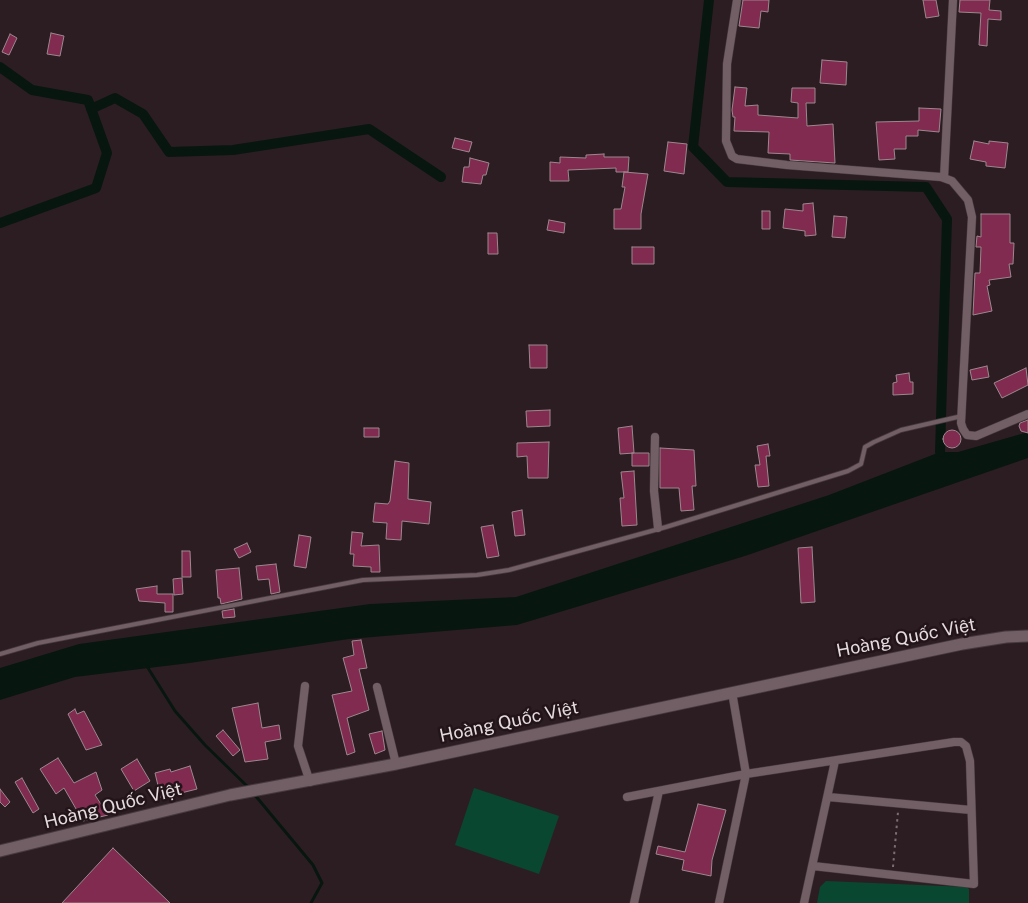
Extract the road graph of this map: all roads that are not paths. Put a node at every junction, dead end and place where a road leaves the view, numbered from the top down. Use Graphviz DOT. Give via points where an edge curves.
graph roads {
  1 [pos="737,0"];
  2 [pos="953,0"];
  3 [pos="944,178"];
  4 [pos="1028,414"];
  5 [pos="962,416"];
  6 [pos="655,437"];
  7 [pos="658,528"];
  8 [pos="1028,636"];
  9 [pos="0,654"];
  10 [pos="305,686"];
  11 [pos="377,686"];
  12 [pos="732,692"];
  13 [pos="835,761"];
  14 [pos="396,764"];
  15 [pos="746,774"];
  16 [pos="310,782"];
  17 [pos="658,791"];
  18 [pos="828,797"];
  19 [pos="626,798"];
  20 [pos="971,810"];
  21 [pos="1,849"];
  22 [pos="813,866"];
  23 [pos="634,903"];
  24 [pos="719,903"];
  25 [pos="804,903"];
  1 -- 3 [label="street" via="728,64 726,141 732,156 777,164"];
  2 -- 3 [label="street"];
  3 -- 5 [label="street" via="963,191 972,217"];
  4 -- 5 [label="street" via="972,436 963,429"];
  5 -- 7 [label="lane" via="901,430 874,442 865,447 861,464 848,471"];
  6 -- 7 [label="street" via="654,484"];
  7 -- 9 [label="lane" via="495,573 362,580 38,643"];
  8 -- 12 [label="street, Hoàng Quốc Việt" via="1006,637"];
  10 -- 16 [label="street" via="298,746"];
  11 -- 14 [label="street"];
  12 -- 14 [label="street, Hoàng Quốc Việt"];
  12 -- 15 [label="street"];
  13 -- 15 [label="street"];
  13 -- 18 [label="street"];
  13 -- 20 [label="street" via="961,742 969,752"];
  14 -- 16 [label="street, Hoàng Quốc Việt"];
  15 -- 17 [label="street"];
  15 -- 24 [label="street"];
  16 -- 21 [label="street, Hoàng Quốc Việt" via="230,795"];
  17 -- 19 [label="street"];
  17 -- 23 [label="street"];
  18 -- 20 [label="street"];
  18 -- 22 [label="street"];
  20 -- 22 [label="street" via="974,884"];
  22 -- 25 [label="street"];
}
